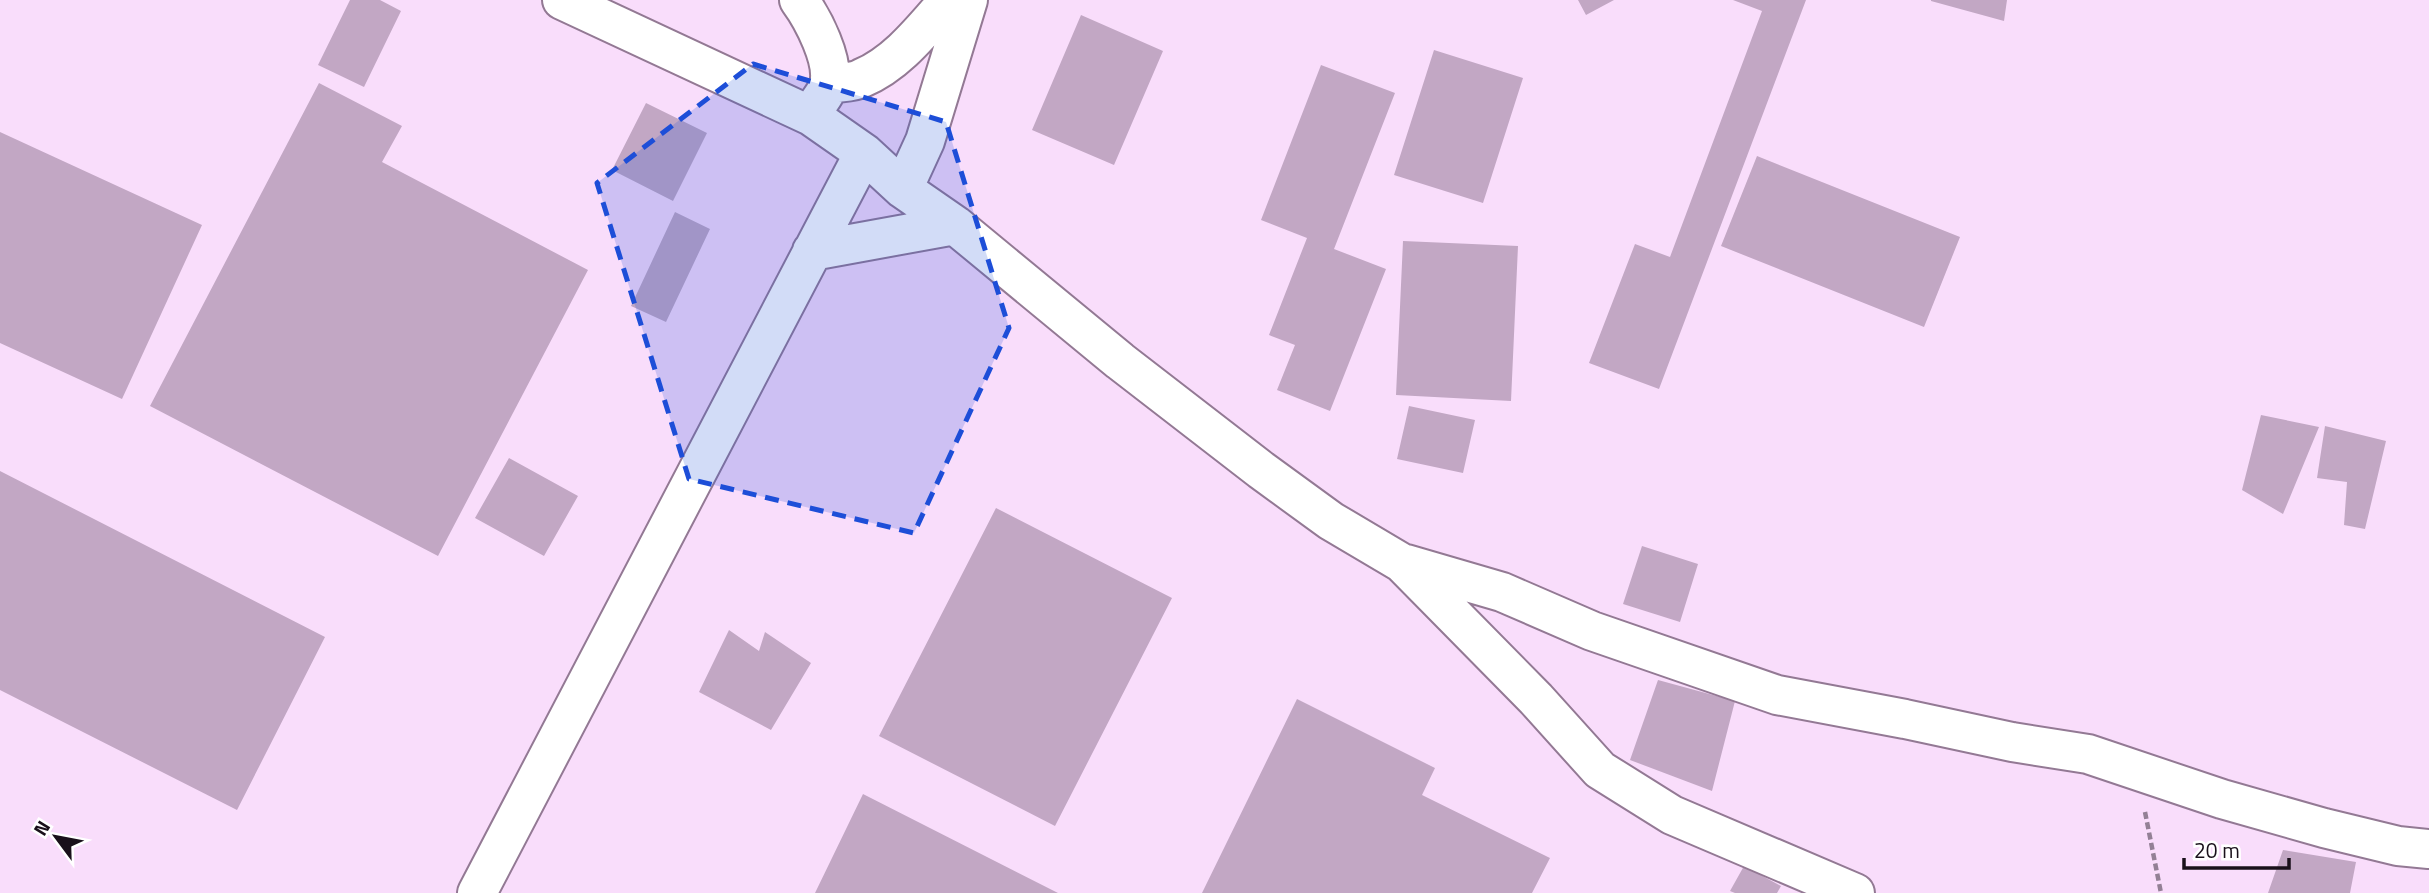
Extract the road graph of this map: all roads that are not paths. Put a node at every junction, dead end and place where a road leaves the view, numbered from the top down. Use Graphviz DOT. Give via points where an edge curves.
graph roads {
  1 [pos="562,0"];
  2 [pos="799,0"];
  3 [pos="949,0"];
  4 [pos="968,0"];
  5 [pos="820,100"];
  6 [pos="864,153"];
  7 [pos="903,189"];
  8 [pos="955,225"];
  9 [pos="812,251"];
  10 [pos="1402,563"];
  11 [pos="2429,849"];
  12 [pos="477,893"];
  13 [pos="1855,893"];
  1 -- 5 [label="street"];
  2 -- 5 [label="street" via="827,53"];
  3 -- 5 [label="street" via="909,45 882,66"];
  4 -- 7 [label="street" via="925,141"];
  5 -- 6 [label="street"];
  6 -- 7 [label="street"];
  6 -- 9 [label="street"];
  7 -- 8 [label="street"];
  8 -- 9 [label="street"];
  8 -- 10 [label="street" via="1261,470 1331,521"];
  9 -- 12 [label="street"];
  10 -- 11 [label="street" via="1502,592 1592,631 1777,695 2088,754 2324,828"];
  10 -- 13 [label="street" via="1600,770 1672,815"];
}
